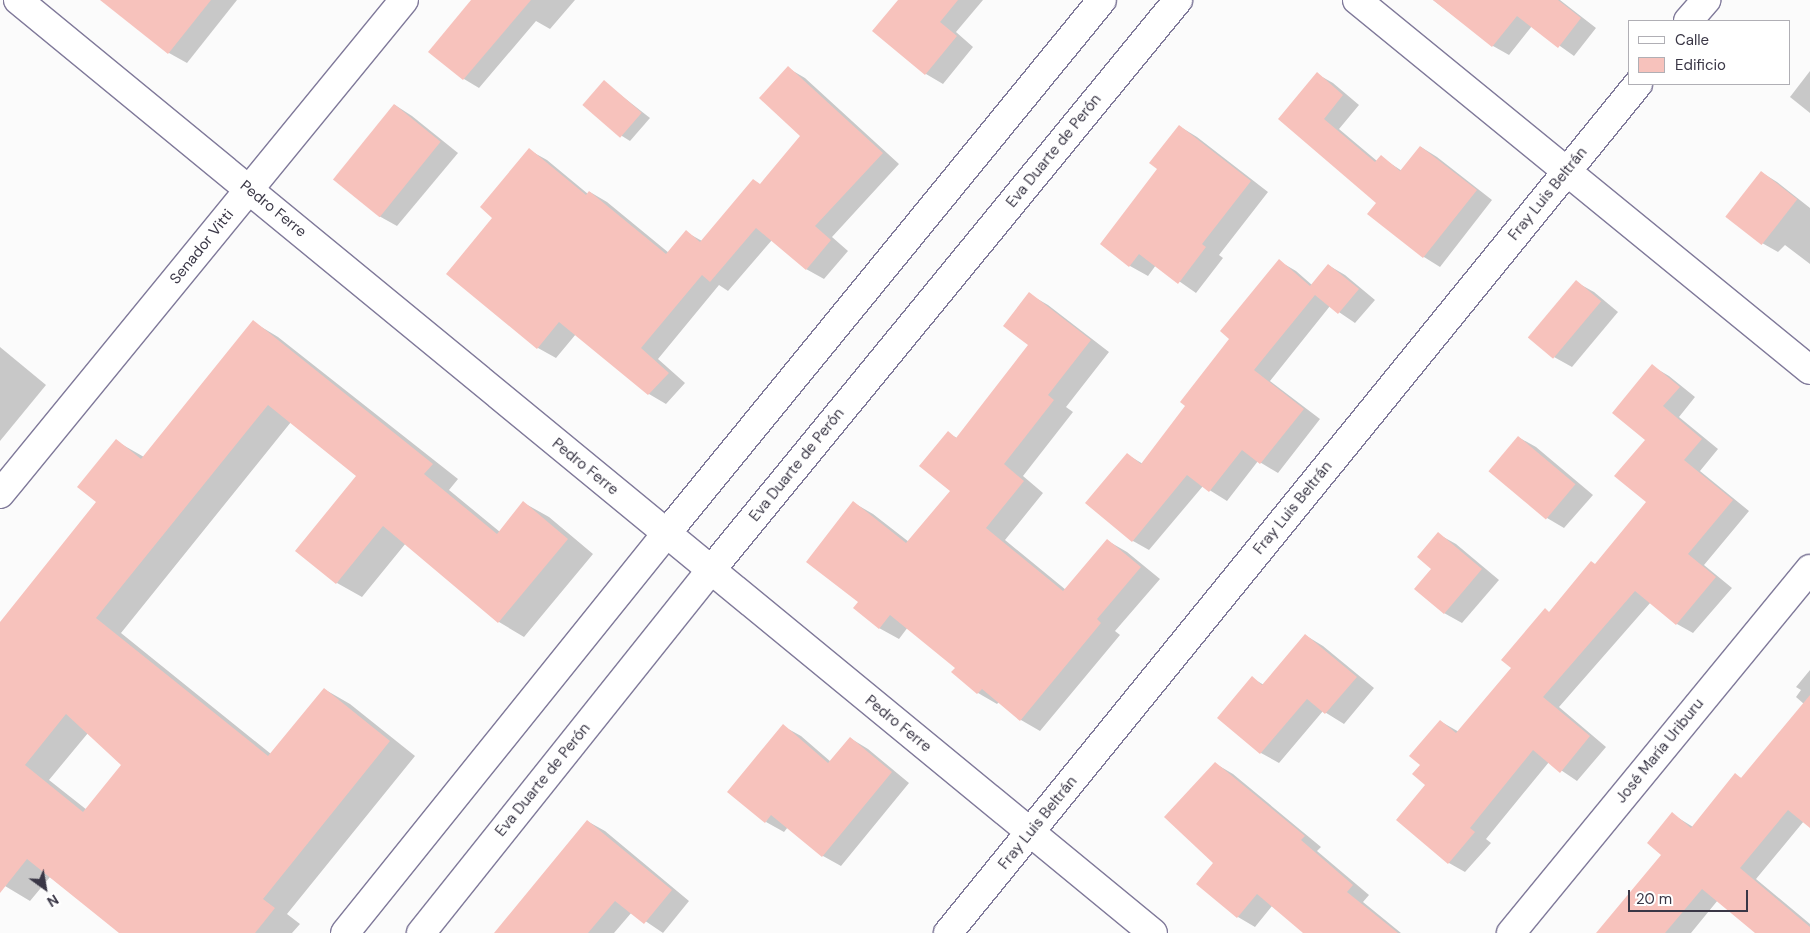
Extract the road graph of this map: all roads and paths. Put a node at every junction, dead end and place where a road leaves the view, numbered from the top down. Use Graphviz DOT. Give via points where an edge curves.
graph roads {
  1 [pos="18,0"];
  2 [pos="404,0"];
  3 [pos="1102,0"];
  4 [pos="1178,0"];
  5 [pos="1357,0"];
  6 [pos="1706,0"];
  7 [pos="1689,20"];
  8 [pos="1637,85"];
  9 [pos="1567,171"];
  10 [pos="249,190"];
  11 [pos="1810,370"];
  12 [pos="0,494"];
  13 [pos="666,534"];
  14 [pos="1810,569"];
  15 [pos="711,570"];
  16 [pos="1030,832"];
  17 [pos="345,933"];
  18 [pos="421,933"];
  19 [pos="948,933"];
  20 [pos="1153,933"];
  21 [pos="1511,933"];
  1 -- 10 [label="street, Pedro Ferre"];
  2 -- 10 [label="street, Senador Vitti"];
  3 -- 13 [label="street"];
  4 -- 15 [label="street, Eva Duarte de Perón"];
  5 -- 9 [label="street"];
  6 -- 7 [label="street"];
  8 -- 9 [label="street, Fray Luis Beltrán"];
  9 -- 11 [label="street"];
  9 -- 16 [label="street, Fray Luis Beltrán"];
  10 -- 12 [label="street, Senador Vitti"];
  10 -- 13 [label="street, Pedro Ferre"];
  13 -- 15 [label="street, Pedro Ferre"];
  13 -- 17 [label="street"];
  14 -- 21 [label="street, José María Uriburu"];
  15 -- 16 [label="street, Pedro Ferre"];
  15 -- 18 [label="street, Eva Duarte de Perón"];
  16 -- 19 [label="street, Fray Luis Beltrán"];
  16 -- 20 [label="street, Pedro Ferre"];
}
